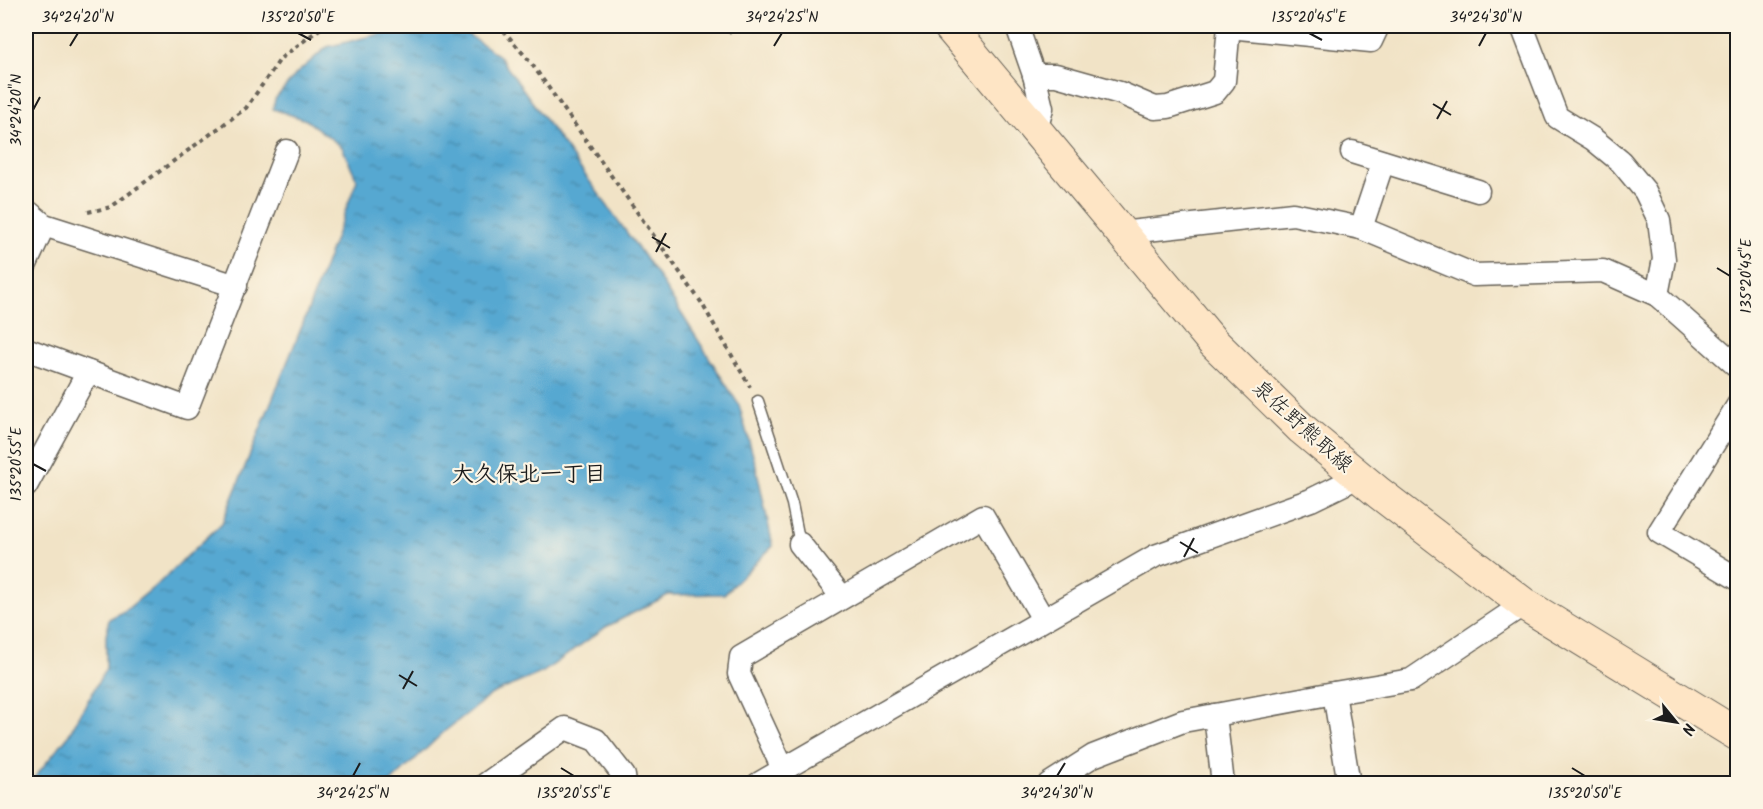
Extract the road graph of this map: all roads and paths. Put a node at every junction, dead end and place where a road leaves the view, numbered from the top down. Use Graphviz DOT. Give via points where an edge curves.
graph roads {
  1 [pos="331,26"];
  2 [pos="495,26"];
  3 [pos="950,26"];
  4 [pos="1017,26"];
  5 [pos="1229,26"];
  6 [pos="1378,26"];
  7 [pos="1522,26"];
  8 [pos="1034,75"];
  9 [pos="1036,130"];
  10 [pos="287,151"];
  11 [pos="1352,152"];
  12 [pos="1383,162"];
  13 [pos="1478,191"];
  14 [pos="26,210"];
  15 [pos="44,225"];
  16 [pos="1361,228"];
  17 [pos="1120,233"];
  18 [pos="26,264"];
  19 [pos="236,286"];
  20 [pos="1657,295"];
  21 [pos="26,349"];
  22 [pos="1737,367"];
  23 [pos="88,372"];
  24 [pos="758,401"];
  25 [pos="1737,405"];
  26 [pos="1358,477"];
  27 [pos="26,486"];
  28 [pos="800,544"];
  29 [pos="1737,579"];
  30 [pos="842,597"];
  31 [pos="1524,604"];
  32 [pos="1043,619"];
  33 [pos="1334,693"];
  34 [pos="1215,715"];
  35 [pos="1737,735"];
  36 [pos="783,769"];
  37 [pos="486,783"];
  38 [pos="625,783"];
  39 [pos="758,783"];
  40 [pos="1049,783"];
  41 [pos="1224,783"];
  42 [pos="1349,783"];
  1 -- 15 [label="path" via="321,28 281,58 246,108 111,207"];
  2 -- 24 [label="path" via="531,63 694,292"];
  3 -- 9 [label="main road, 泉佐野熊取線"];
  4 -- 8 [label="street"];
  5 -- 6 [label="street" via="1371,41"];
  5 -- 8 [label="street" via="1224,81 1215,92 1168,106 1155,108 1120,93 1056,75"];
  7 -- 20 [label="street" via="1557,117 1621,162 1645,191 1659,220 1664,259"];
  8 -- 9 [label="street" via="1041,108"];
  9 -- 17 [label="main road, 泉佐野熊取線"];
  10 -- 19 [label="street"];
  11 -- 12 [label="street"];
  12 -- 13 [label="street"];
  12 -- 16 [label="street"];
  14 -- 15 [label="street"];
  15 -- 18 [label="street"];
  15 -- 19 [label="street"];
  16 -- 17 [label="street" via="1293,214"];
  16 -- 20 [label="street" via="1474,275 1603,271"];
  17 -- 26 [label="main road, 泉佐野熊取線" via="1212,341 1302,429"];
  19 -- 23 [label="street" via="187,408"];
  20 -- 22 [label="street"];
  21 -- 23 [label="street"];
  23 -- 27 [label="street"];
  24 -- 28 [label="lane" via="792,504"];
  25 -- 29 [label="street" via="1659,532"];
  26 -- 31 [label="main road, 泉佐野熊取線"];
  26 -- 32 [label="street" via="1311,500 1155,556"];
  28 -- 30 [label="street"];
  30 -- 32 [label="street" via="983,516"];
  30 -- 36 [label="street" via="741,657 739,674"];
  31 -- 33 [label="street" via="1411,680"];
  31 -- 35 [label="main road, 泉佐野熊取線"];
  32 -- 36 [label="street"];
  33 -- 34 [label="street"];
  33 -- 42 [label="street"];
  34 -- 40 [label="street" via="1183,722 1093,756"];
  34 -- 41 [label="street"];
  36 -- 39 [label="street"];
  37 -- 38 [label="street" via="565,728 596,740"];
}
